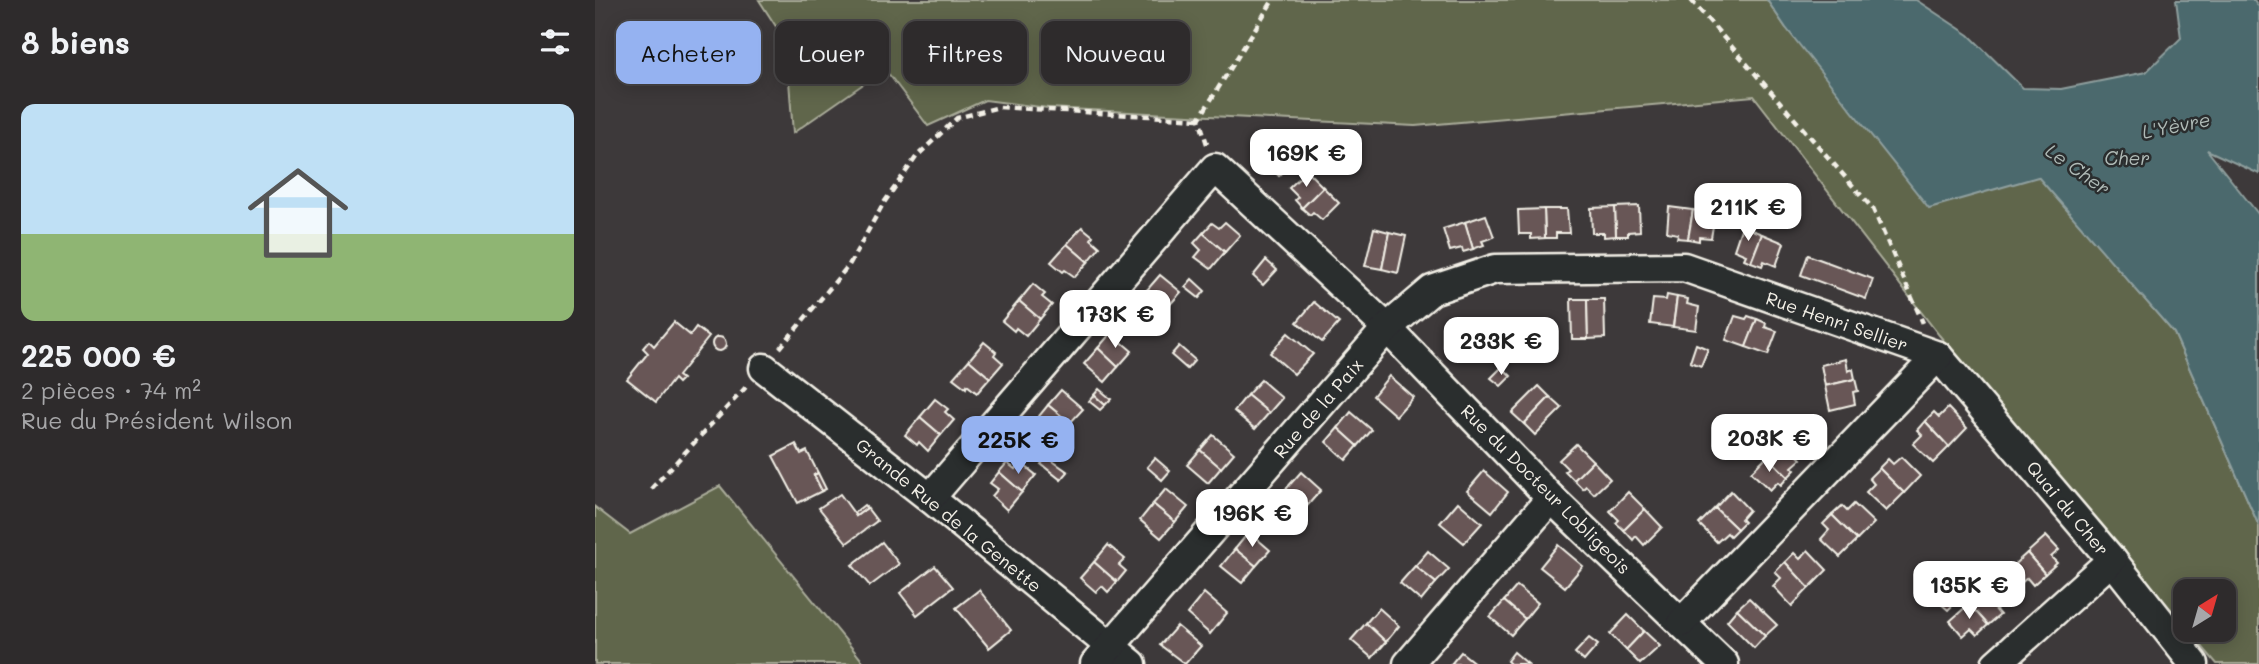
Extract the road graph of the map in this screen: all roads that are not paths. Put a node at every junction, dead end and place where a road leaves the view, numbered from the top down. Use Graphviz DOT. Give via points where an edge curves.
graph roads {
  1 [pos="1387,328"];
  2 [pos="1938,356"];
  3 [pos="764,368"];
  4 [pos="930,498"];
  5 [pos="1551,498"];
  6 [pos="2112,560"];
  7 [pos="1682,622"];
  8 [pos="1113,658"];
  9 [pos="1408,664"];
  10 [pos="1724,664"];
  11 [pos="1996,664"];
  12 [pos="2194,664"];
  1 -- 2 [label="street, Rue Henri Sellier" via="1432,290 1495,269 1684,267"];
  1 -- 4 [label="street, Rue du Docteur Lobligeois" via="1215,168"];
  1 -- 5 [label="street, Rue du Docteur Lobligeois"];
  1 -- 8 [label="street, Rue de la Paix"];
  2 -- 6 [label="street, Quai du Cher"];
  2 -- 7 [label="street, Rue Henri Sellier"];
  3 -- 4 [label="street, Grande Rue de la Genette"];
  4 -- 8 [label="street, Grande Rue de la Genette"];
  5 -- 7 [label="street, Rue du Docteur Lobligeois"];
  5 -- 9 [label="street"];
  6 -- 11 [label="street"];
  6 -- 12 [label="street, Quai du Cher"];
  7 -- 10 [label="street, Rue du Docteur Lobligeois"];
}
